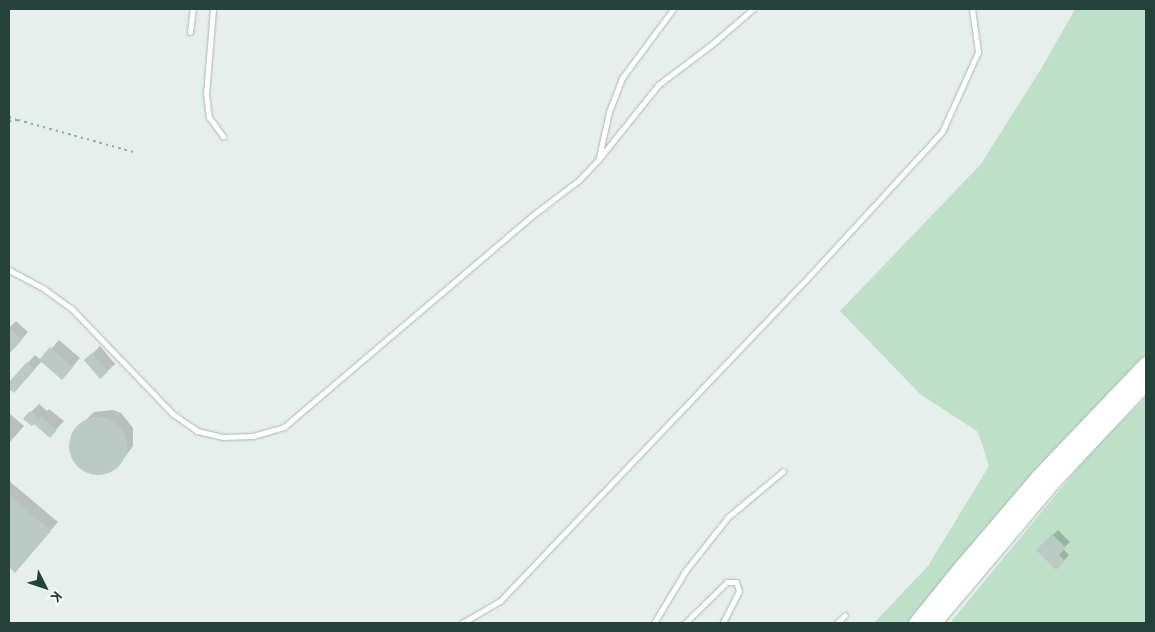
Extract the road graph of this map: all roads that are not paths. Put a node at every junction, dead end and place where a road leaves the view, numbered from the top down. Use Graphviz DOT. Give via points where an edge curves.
graph roads {
  1 [pos="193,9"];
  2 [pos="213,9"];
  3 [pos="673,9"];
  4 [pos="753,9"];
  5 [pos="972,9"];
  6 [pos="190,32"];
  7 [pos="223,136"];
  8 [pos="598,160"];
  9 [pos="9,270"];
  10 [pos="1146,364"];
  11 [pos="1146,382"];
  12 [pos="783,471"];
  13 [pos="845,615"];
  14 [pos="462,623"];
  15 [pos="654,623"];
  16 [pos="685,623"];
  17 [pos="723,623"];
  18 [pos="837,623"];
  19 [pos="916,623"];
  20 [pos="934,623"];
  1 -- 6 [label="lane"];
  2 -- 7 [label="lane" via="206,94 209,117"];
  3 -- 8 [label="lane" via="622,78"];
  4 -- 8 [label="lane" via="658,85"];
  5 -- 14 [label="lane" via="978,52 942,132 500,602"];
  8 -- 9 [label="lane" via="563,194 537,212 284,427 253,436 222,437 197,430 173,414 71,308"];
  10 -- 19 [label="main road" via="1039,476"];
  11 -- 20 [label="main road" via="1053,481"];
  12 -- 15 [label="lane" via="728,517 686,570"];
  13 -- 18 [label="lane"];
  16 -- 17 [label="lane" via="722,586 736,582 739,591"];
}
